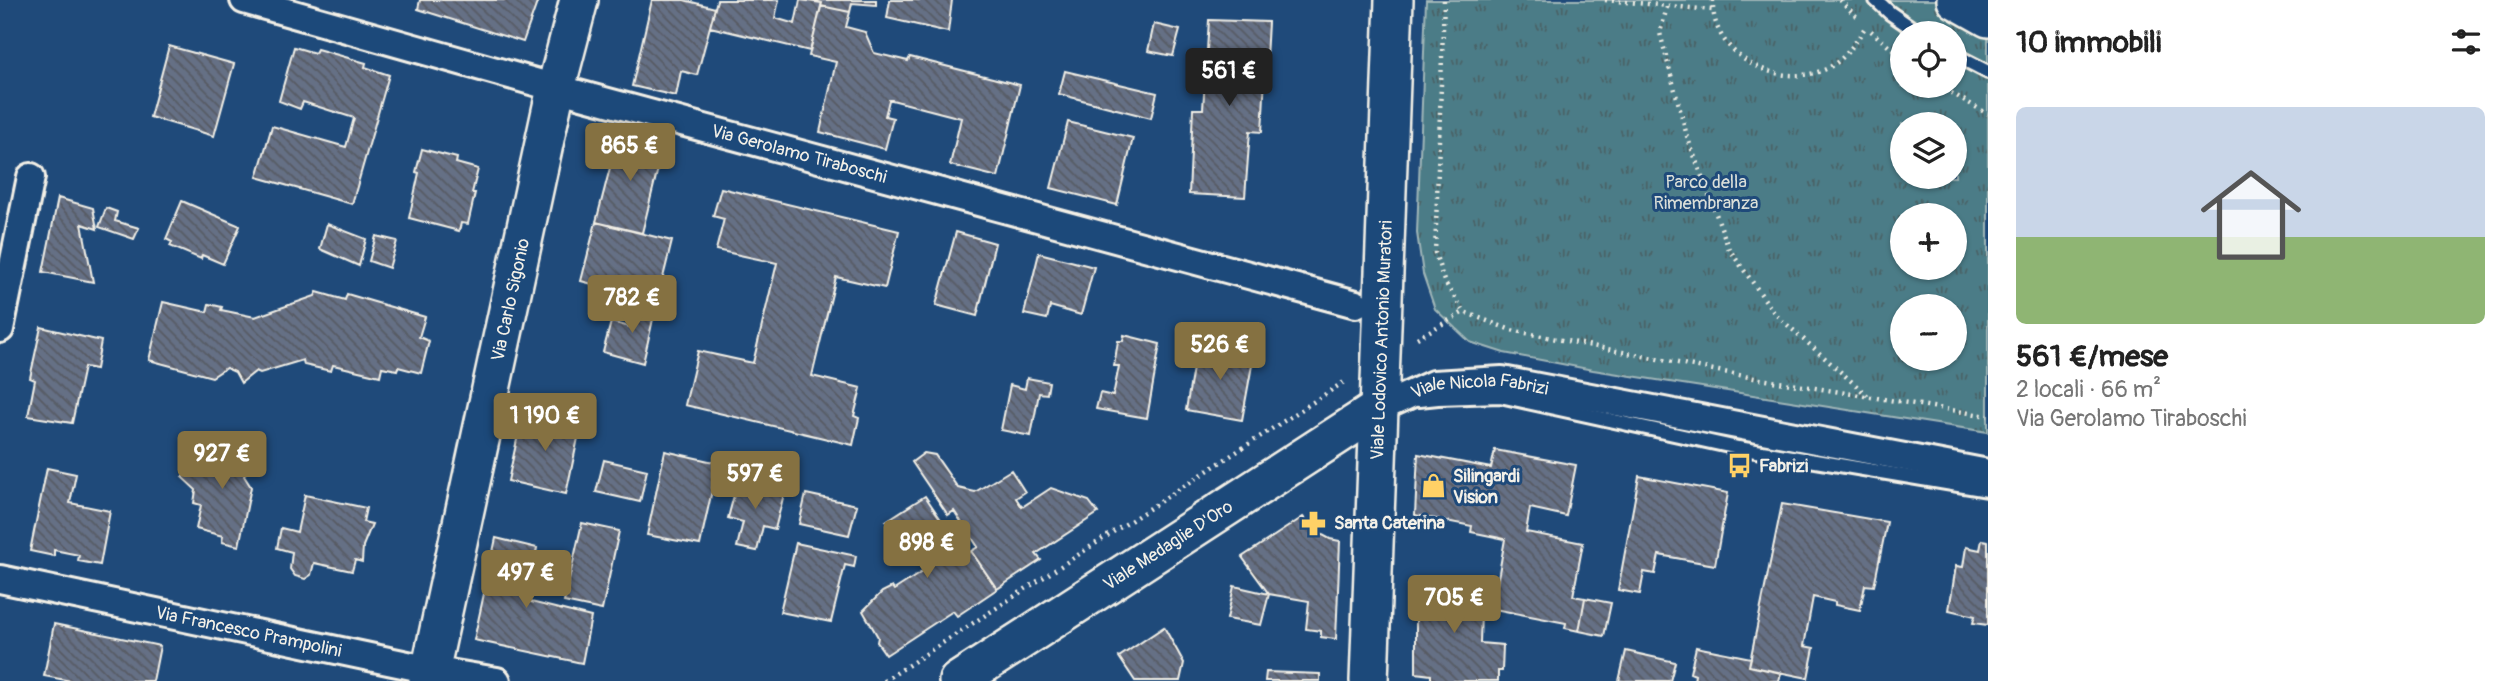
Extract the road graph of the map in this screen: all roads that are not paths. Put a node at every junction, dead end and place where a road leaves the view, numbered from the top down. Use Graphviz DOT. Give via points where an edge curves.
graph roads {
  1 [pos="244,0"];
  2 [pos="579,0"];
  3 [pos="1394,0"];
  4 [pos="1876,0"];
  5 [pos="1901,21"];
  6 [pos="1967,61"];
  7 [pos="1988,72"];
  8 [pos="556,88"];
  9 [pos="31,177"];
  10 [pos="1356,304"];
  11 [pos="0,329"];
  12 [pos="1378,409"];
  13 [pos="1988,472"];
  14 [pos="1988,490"];
  15 [pos="0,579"];
  16 [pos="430,675"];
  17 [pos="497,681"];
  18 [pos="958,681"];
  19 [pos="1368,681"];
  1 -- 8 [label="street, Via Gerolamo Tiraboschi"];
  2 -- 8 [label="street, Via Carlo Sigonio"];
  3 -- 12 [label="street, Viale Lodovico Antonio Muratori"];
  4 -- 5 [label="lane"];
  6 -- 7 [label="lane"];
  8 -- 10 [label="street, Via Gerolamo Tiraboschi"];
  8 -- 16 [label="street, Via Carlo Sigonio"];
  9 -- 11 [label="street"];
  12 -- 13 [label="street, Viale Nicola Fabrizi" via="1433,384 1503,380"];
  12 -- 14 [label="lane, Viale Nicola Fabrizi" via="1438,398 1500,396 1738,448"];
  12 -- 18 [label="street, Viale Medaglie D'Oro"];
  12 -- 19 [label="street, Viale Lodovico Antonio Muratori"];
  15 -- 16 [label="street, Via Francesco Prampolini"];
  16 -- 17 [label="street, Via Francesco Prampolini"];
}
